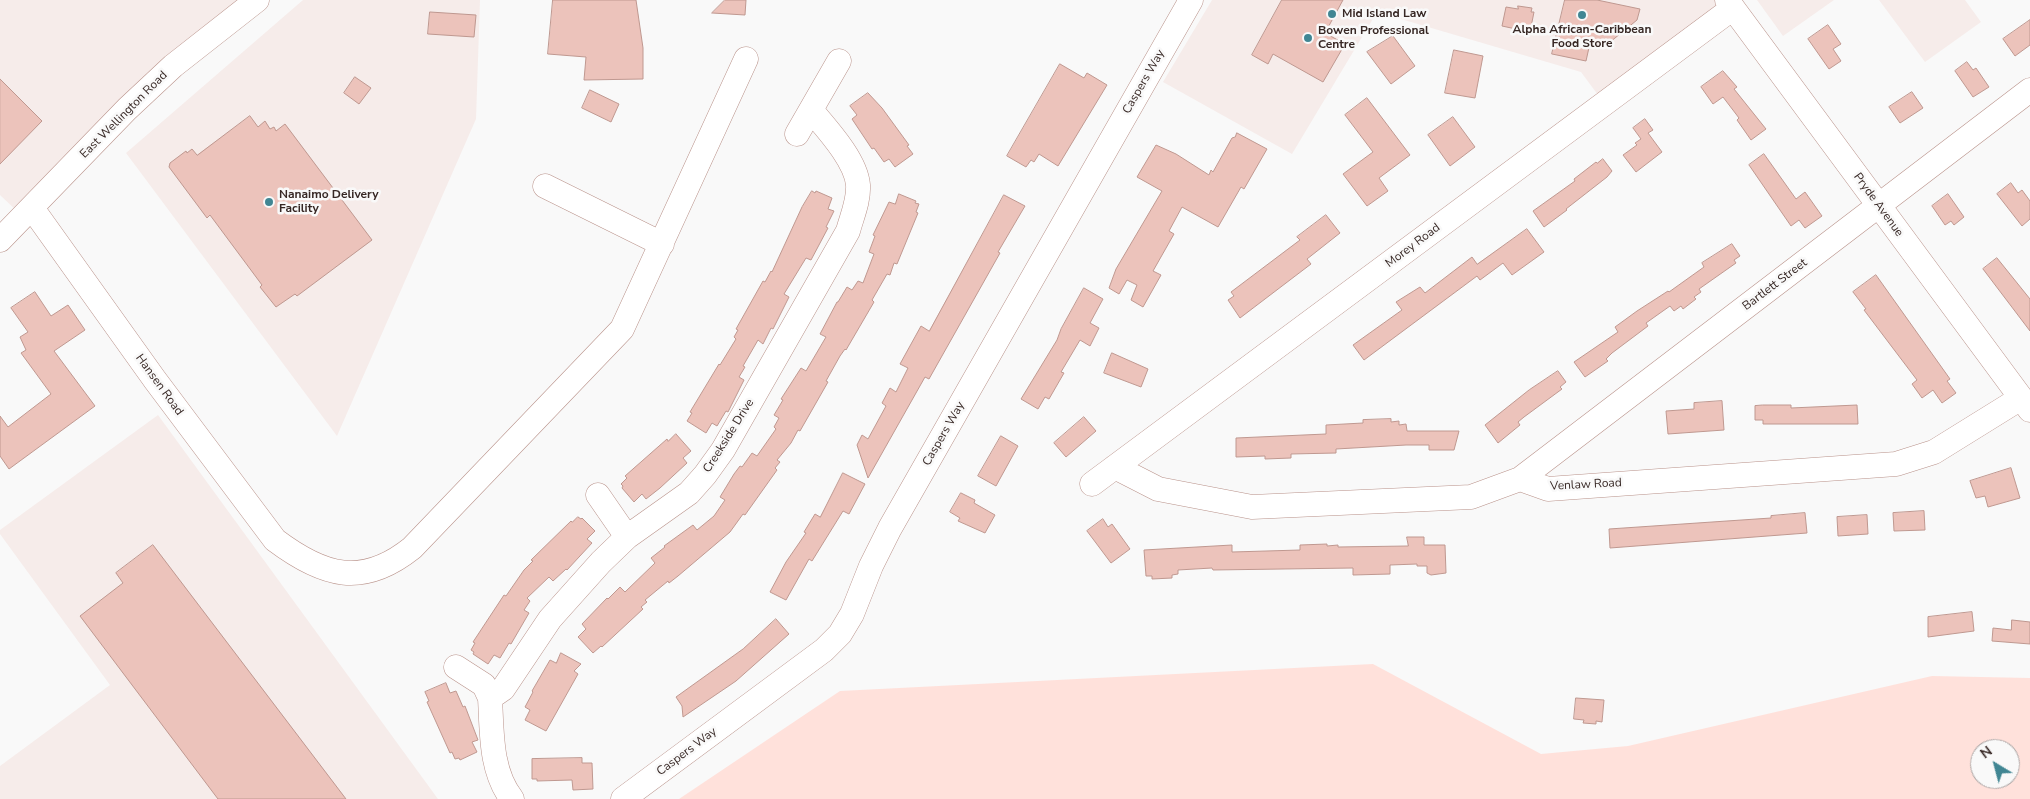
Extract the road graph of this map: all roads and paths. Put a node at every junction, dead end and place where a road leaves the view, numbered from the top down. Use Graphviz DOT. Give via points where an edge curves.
graph roads {
  1 [pos="257,0"];
  2 [pos="1191,0"];
  3 [pos="1730,4"];
  4 [pos="746,59"];
  5 [pos="840,61"];
  6 [pos="2030,90"];
  7 [pos="811,110"];
  8 [pos="797,134"];
  9 [pos="545,186"];
  10 [pos="1879,206"];
  11 [pos="32,208"];
  12 [pos="0,240"];
  13 [pos="662,244"];
  14 [pos="2025,404"];
  15 [pos="1116,467"];
  16 [pos="1520,479"];
  17 [pos="1092,484"];
  18 [pos="598,495"];
  19 [pos="627,537"];
  20 [pos="456,668"];
  21 [pos="490,698"];
  22 [pos="512,799"];
  23 [pos="623,799"];
  1 -- 11 [label="street, East Wellington Road" via="167,72"];
  2 -- 23 [label="street, Caspers Way" via="890,528 840,634 824,650"];
  3 -- 10 [label="street, Pryde Avenue"];
  3 -- 15 [label="street, Morey Road"];
  4 -- 13 [label="street, Hansen Road"];
  5 -- 7 [label="street"];
  6 -- 10 [label="street, Bartlett Street"];
  7 -- 8 [label="street"];
  7 -- 19 [label="street, Creekside Drive" via="839,144 858,184 848,231 723,450 705,475 689,492"];
  9 -- 13 [label="street"];
  10 -- 14 [label="street, Pryde Avenue"];
  10 -- 16 [label="street, Bartlett Street"];
  11 -- 12 [label="street, East Wellington Road"];
  11 -- 13 [label="street, Hansen Road" via="275,540 295,554 332,571 353,574 385,567 412,548 622,329"];
  14 -- 16 [label="street, Venlaw Road" via="1934,452 1896,464 1548,489"];
  15 -- 16 [label="street" via="1158,489 1252,507 1471,496"];
  15 -- 17 [label="street, Morey Road"];
  18 -- 19 [label="street"];
  19 -- 21 [label="street, Creekside Drive" via="564,602 503,689"];
  20 -- 21 [label="street" via="484,685"];
  21 -- 22 [label="street" via="493,751 499,775"];
}
